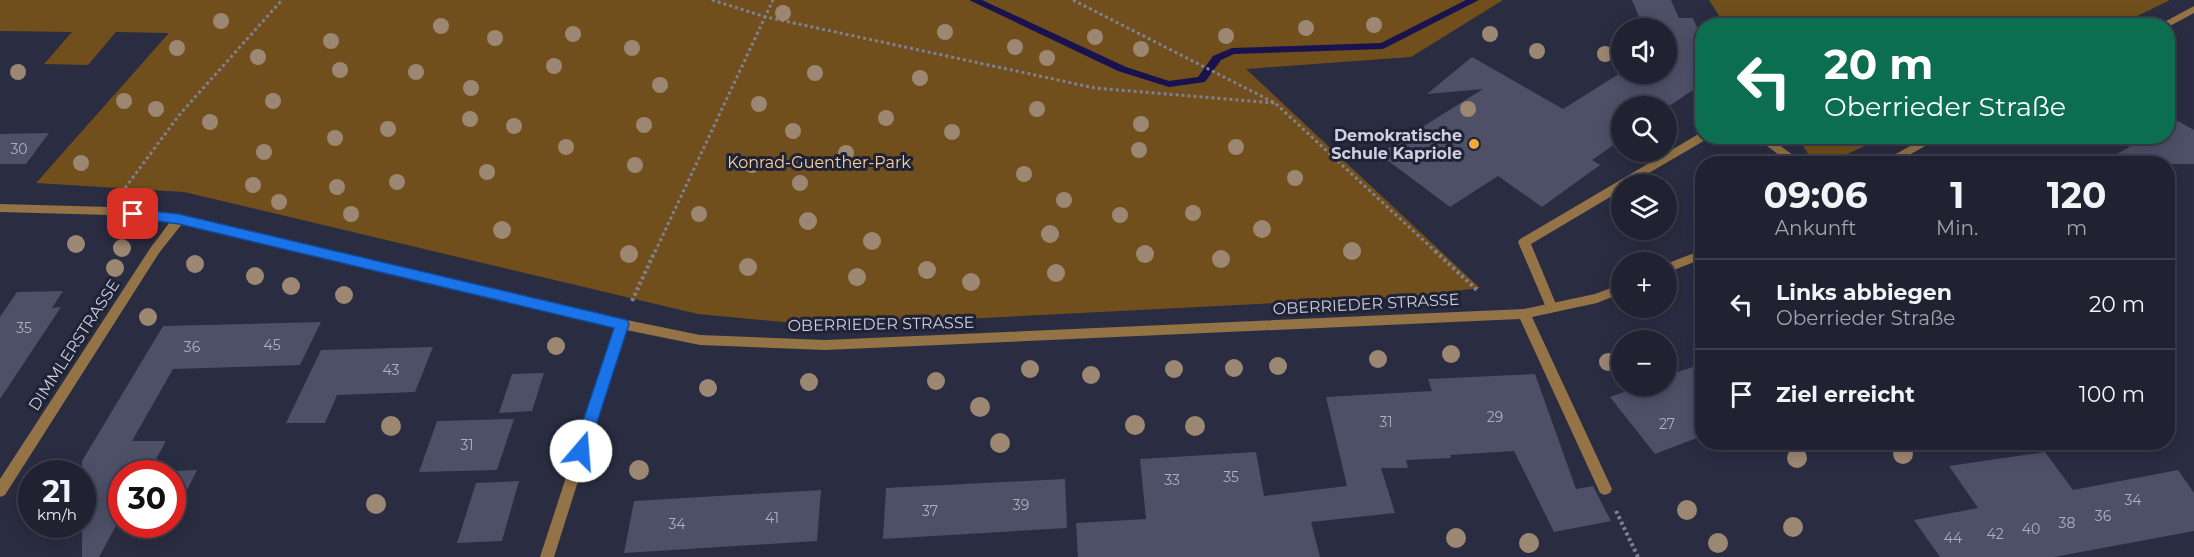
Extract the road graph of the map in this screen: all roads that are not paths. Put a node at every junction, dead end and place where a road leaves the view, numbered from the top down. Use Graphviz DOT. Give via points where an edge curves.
graph roads {
  1 [pos="2194,9"];
  2 [pos="2175,19"];
  3 [pos="1695,141"];
  4 [pos="1771,144"];
  5 [pos="1922,144"];
  6 [pos="1788,156"];
  7 [pos="1899,156"];
  8 [pos="1640,174"];
  9 [pos="1611,191"];
  10 [pos="0,208"];
  11 [pos="179,219"];
  12 [pos="1695,257"];
  13 [pos="1677,264"];
  14 [pos="1611,292"];
  15 [pos="1552,309"];
  16 [pos="1524,314"];
  17 [pos="622,324"];
  18 [pos="1605,489"];
  19 [pos="0,491"];
  20 [pos="547,557"];
  1 -- 2 [label="street"];
  3 -- 8 [label="street"];
  4 -- 6 [label="street"];
  5 -- 7 [label="street"];
  9 -- 15 [label="street" via="1524,242"];
  10 -- 11 [label="street, OBERRIEDER STRASSE" via="110,211"];
  11 -- 17 [label="street, OBERRIEDER STRASSE"];
  11 -- 19 [label="street, DIMMLERSTRASSE" via="155,250"];
  12 -- 13 [label="street"];
  14 -- 15 [label="street, OBERRIEDER STRASSE"];
  15 -- 16 [label="street, OBERRIEDER STRASSE"];
  16 -- 17 [label="street, OBERRIEDER STRASSE" via="825,345 700,340"];
  16 -- 18 [label="street"];
  17 -- 20 [label="street"];
}
